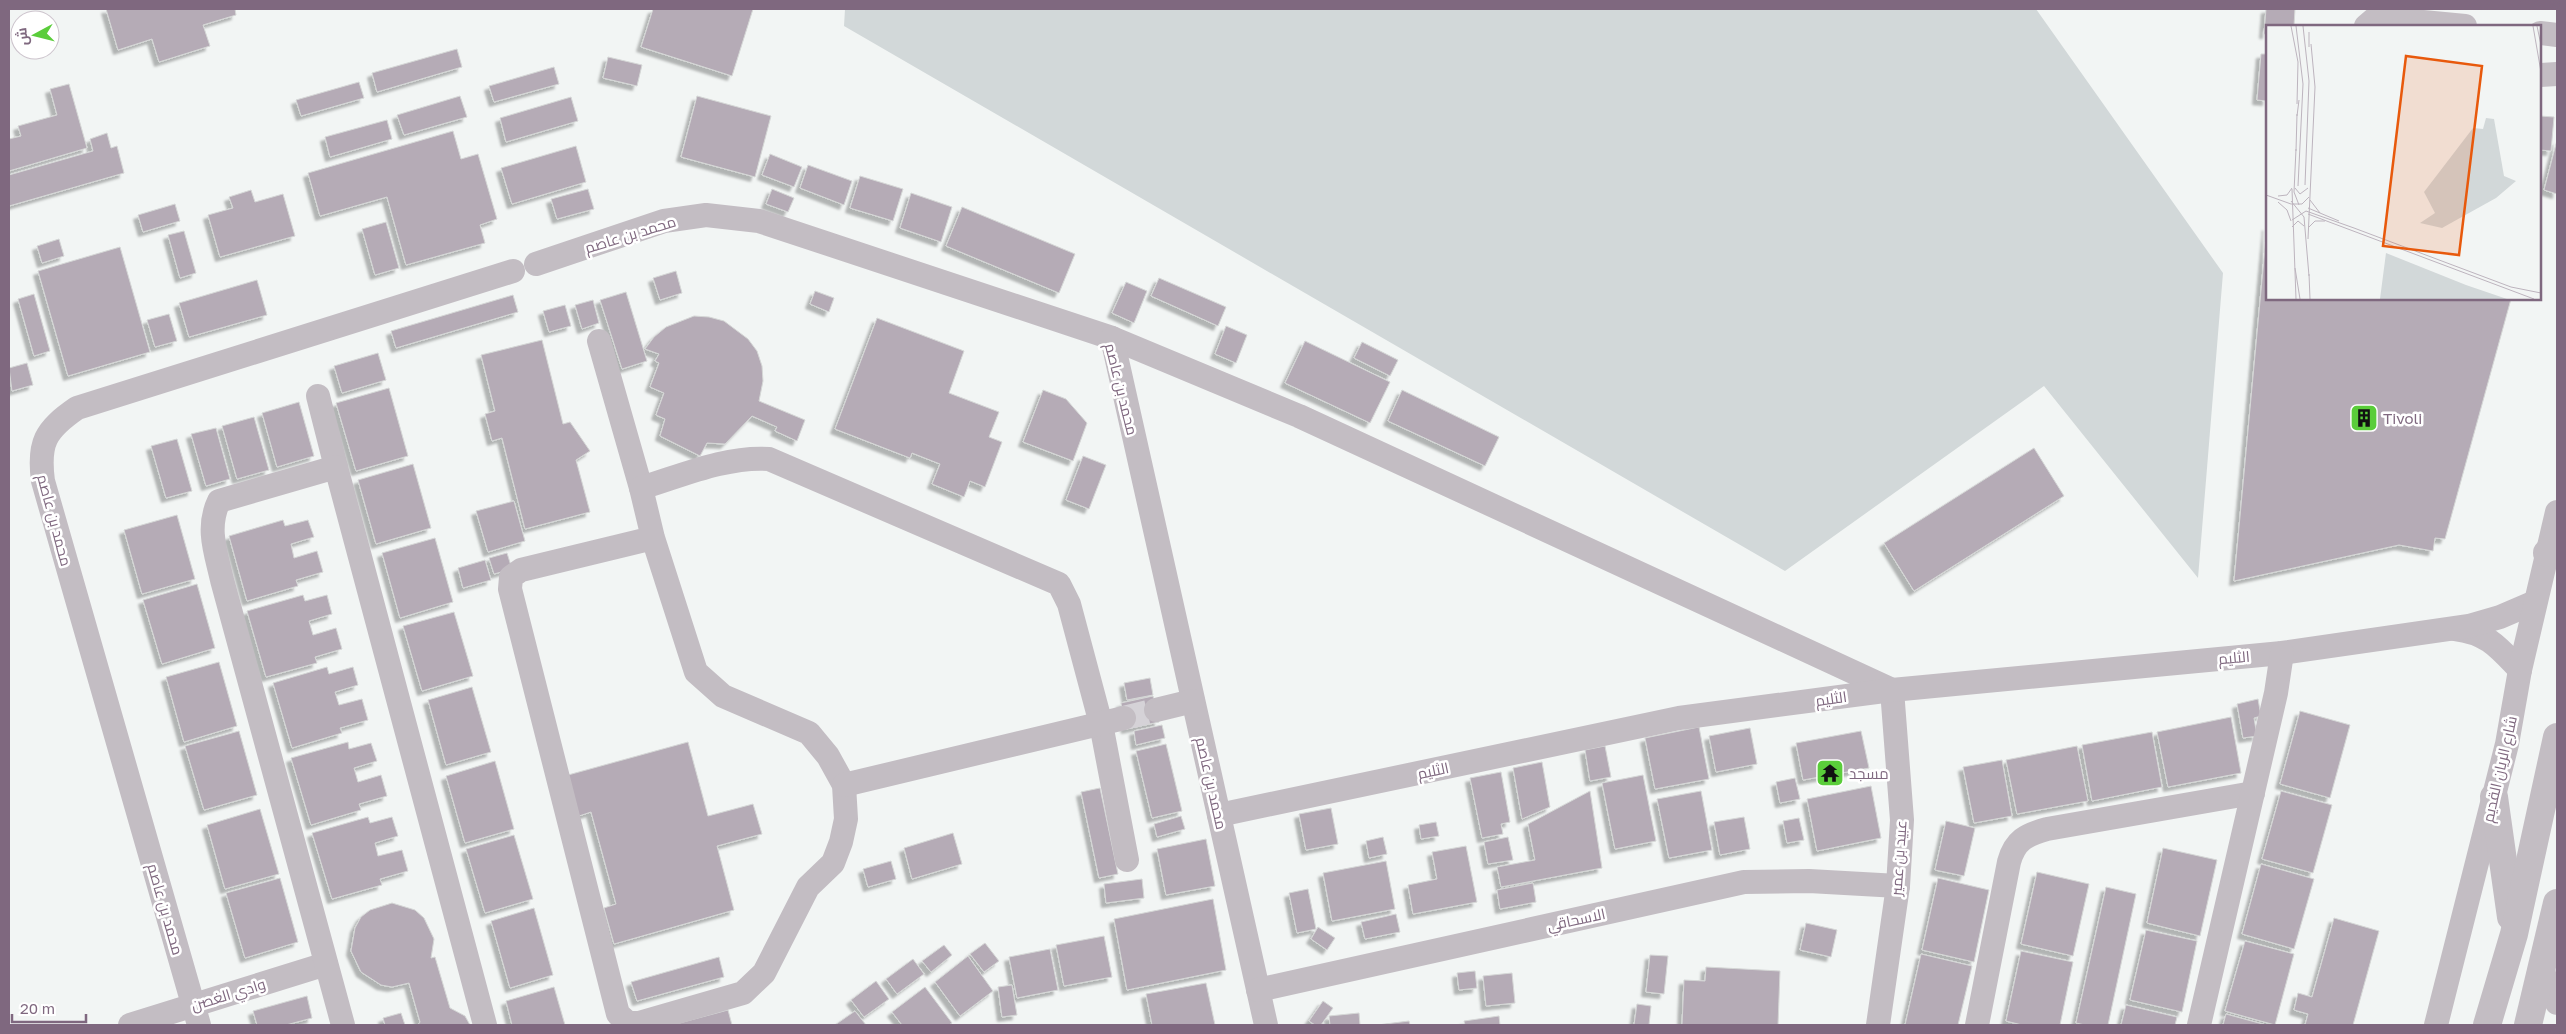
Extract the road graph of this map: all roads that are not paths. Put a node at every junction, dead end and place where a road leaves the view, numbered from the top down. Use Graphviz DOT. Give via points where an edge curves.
graph roads {
  1 [pos="2367,25"];
  2 [pos="2454,25"];
  3 [pos="2541,34"];
  4 [pos="2557,35"];
  5 [pos="2557,74"];
  6 [pos="2541,75"];
  7 [pos="536,264"];
  8 [pos="513,271"];
  9 [pos="1112,338"];
  10 [pos="599,341"];
  11 [pos="318,396"];
  12 [pos="336,468"];
  13 [pos="641,488"];
  14 [pos="2557,512"];
  15 [pos="653,538"];
  16 [pos="2552,548"];
  17 [pos="2535,602"];
  18 [pos="2451,628"];
  19 [pos="2282,653"];
  20 [pos="2520,670"];
  21 [pos="1892,690"];
  22 [pos="1193,701"];
  23 [pos="1156,710"];
  24 [pos="1124,718"];
  25 [pos="1101,724"];
  26 [pos="2557,737"];
  27 [pos="844,785"];
  28 [pos="2253,794"];
  29 [pos="2494,797"];
  30 [pos="1219,815"];
  31 [pos="1127,860"];
  32 [pos="1898,886"];
  33 [pos="2557,903"];
  34 [pos="2514,934"];
  35 [pos="326,964"];
  36 [pos="2542,965"];
  37 [pos="1258,990"];
  38 [pos="2557,1004"];
  39 [pos="196,1015"];
  40 [pos="130,1025"];
  41 [pos="342,1025"];
  42 [pos="485,1025"];
  43 [pos="1266,1025"];
  44 [pos="1878,1025"];
  45 [pos="1977,1025"];
  46 [pos="2199,1025"];
  47 [pos="2436,1025"];
  48 [pos="2488,1025"];
  49 [pos="2528,1025"];
  1 -- 2 [label="street" via="2381,18"];
  3 -- 4 [label="street"];
  5 -- 6 [label="street"];
  7 -- 9 [label="street, محمد بن عاصم" via="664,221 706,215 759,221"];
  8 -- 39 [label="street, محمد بن عاصم" via="77,408 57,422 44,439 40,458 43,481"];
  9 -- 21 [label="street" via="1299,416"];
  9 -- 22 [label="street, محمد بن عاصم"];
  10 -- 13 [label="street"];
  11 -- 12 [label="street"];
  12 -- 35 [label="street" via="219,501 211,528"];
  12 -- 42 [label="street"];
  13 -- 15 [label="street"];
  13 -- 25 [label="street" via="734,461 768,459 1046,577 1058,584 1069,604"];
  14 -- 16 [label="street, شارع الريان القديم"];
  15 -- 27 [label="street" via="696,672 722,696 809,733 828,756"];
  15 -- 27 [label="street" via="521,570 511,577 510,589 618,1014 628,1023 639,1024 743,993 764,973 808,887 833,863 842,842 846,819"];
  16 -- 17 [label="street, شارع الريان القديم"];
  17 -- 18 [label="street, الثليم" via="2500,617"];
  17 -- 20 [label="street, شارع الريان القديم"];
  18 -- 19 [label="street, الثليم"];
  18 -- 20 [label="street, الثليم" via="2466,630 2493,641"];
  19 -- 21 [label="street, الثليم"];
  19 -- 28 [label="street"];
  20 -- 29 [label="street, شارع الريان القديم"];
  21 -- 30 [label="street, الثليم" via="1679,718"];
  21 -- 32 [label="street, عبيد بن عمير" via="1902,820"];
  22 -- 23 [label="street"];
  22 -- 30 [label="street, محمد بن عاصم"];
  24 -- 25 [label="street"];
  25 -- 27 [label="street"];
  25 -- 31 [label="street"];
  26 -- 34 [label="street"];
  28 -- 45 [label="street" via="2047,829 2021,840 2013,847 2009,862"];
  28 -- 46 [label="street"];
  29 -- 34 [label="street"];
  29 -- 47 [label="street, شارع الريان القديم"];
  30 -- 37 [label="street, محمد بن عاصم"];
  32 -- 37 [label="street, الاسحاقي" via="1809,881 1744,882"];
  32 -- 44 [label="street, عبيد بن عمير"];
  33 -- 36 [label="street"];
  34 -- 48 [label="street"];
  35 -- 39 [label="street, وادي الغصن"];
  35 -- 41 [label="street"];
  36 -- 38 [label="street"];
  36 -- 49 [label="street"];
  37 -- 43 [label="street, محمد بن عاصم"];
  39 -- 40 [label="street, وادي الغصن"];
}
